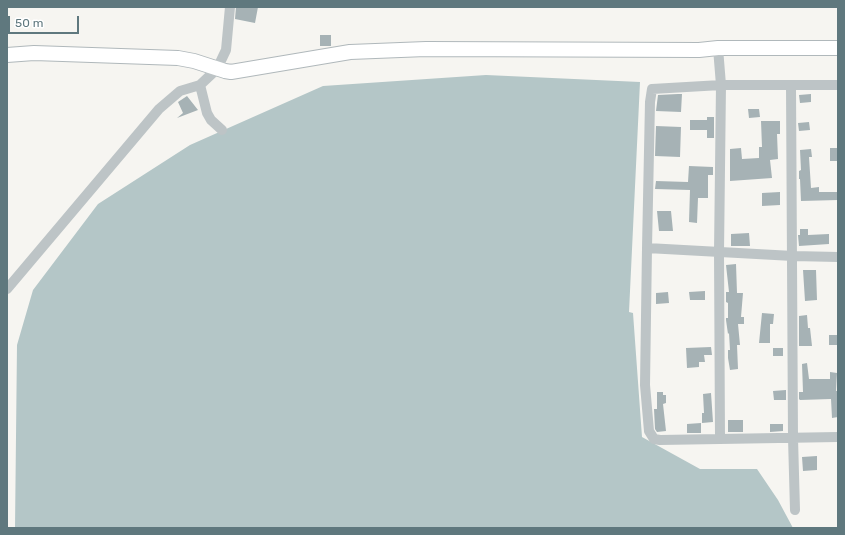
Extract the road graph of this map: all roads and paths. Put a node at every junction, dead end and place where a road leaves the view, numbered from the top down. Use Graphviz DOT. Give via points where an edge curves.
graph roads {
  1 [pos="230,7"];
  2 [pos="718,48"];
  3 [pos="838,48"];
  4 [pos="7,55"];
  5 [pos="217,69"];
  6 [pos="200,85"];
  7 [pos="721,85"];
  8 [pos="838,85"];
  9 [pos="791,86"];
  10 [pos="222,130"];
  11 [pos="647,248"];
  12 [pos="719,252"];
  13 [pos="792,256"];
  14 [pos="838,257"];
  15 [pos="7,289"];
  16 [pos="838,437"];
  17 [pos="793,438"];
  18 [pos="720,439"];
  19 [pos="795,510"];
  1 -- 5 [label="street" via="226,50"];
  2 -- 3 [label="street"];
  2 -- 5 [label="street" via="426,49 350,52 231,72"];
  2 -- 7 [label="street"];
  4 -- 5 [label="street" via="34,53 178,58"];
  5 -- 6 [label="street"];
  6 -- 10 [label="street" via="207,113"];
  6 -- 15 [label="street" via="180,91 159,109"];
  7 -- 9 [label="street"];
  7 -- 11 [label="street" via="652,89"];
  7 -- 12 [label="street"];
  8 -- 9 [label="street"];
  9 -- 13 [label="street"];
  11 -- 12 [label="street"];
  11 -- 18 [label="street" via="646,386 651,436 660,440"];
  12 -- 13 [label="street"];
  12 -- 18 [label="street"];
  13 -- 14 [label="street"];
  13 -- 17 [label="street"];
  16 -- 17 [label="street"];
  17 -- 18 [label="street"];
  17 -- 19 [label="street"];
}
